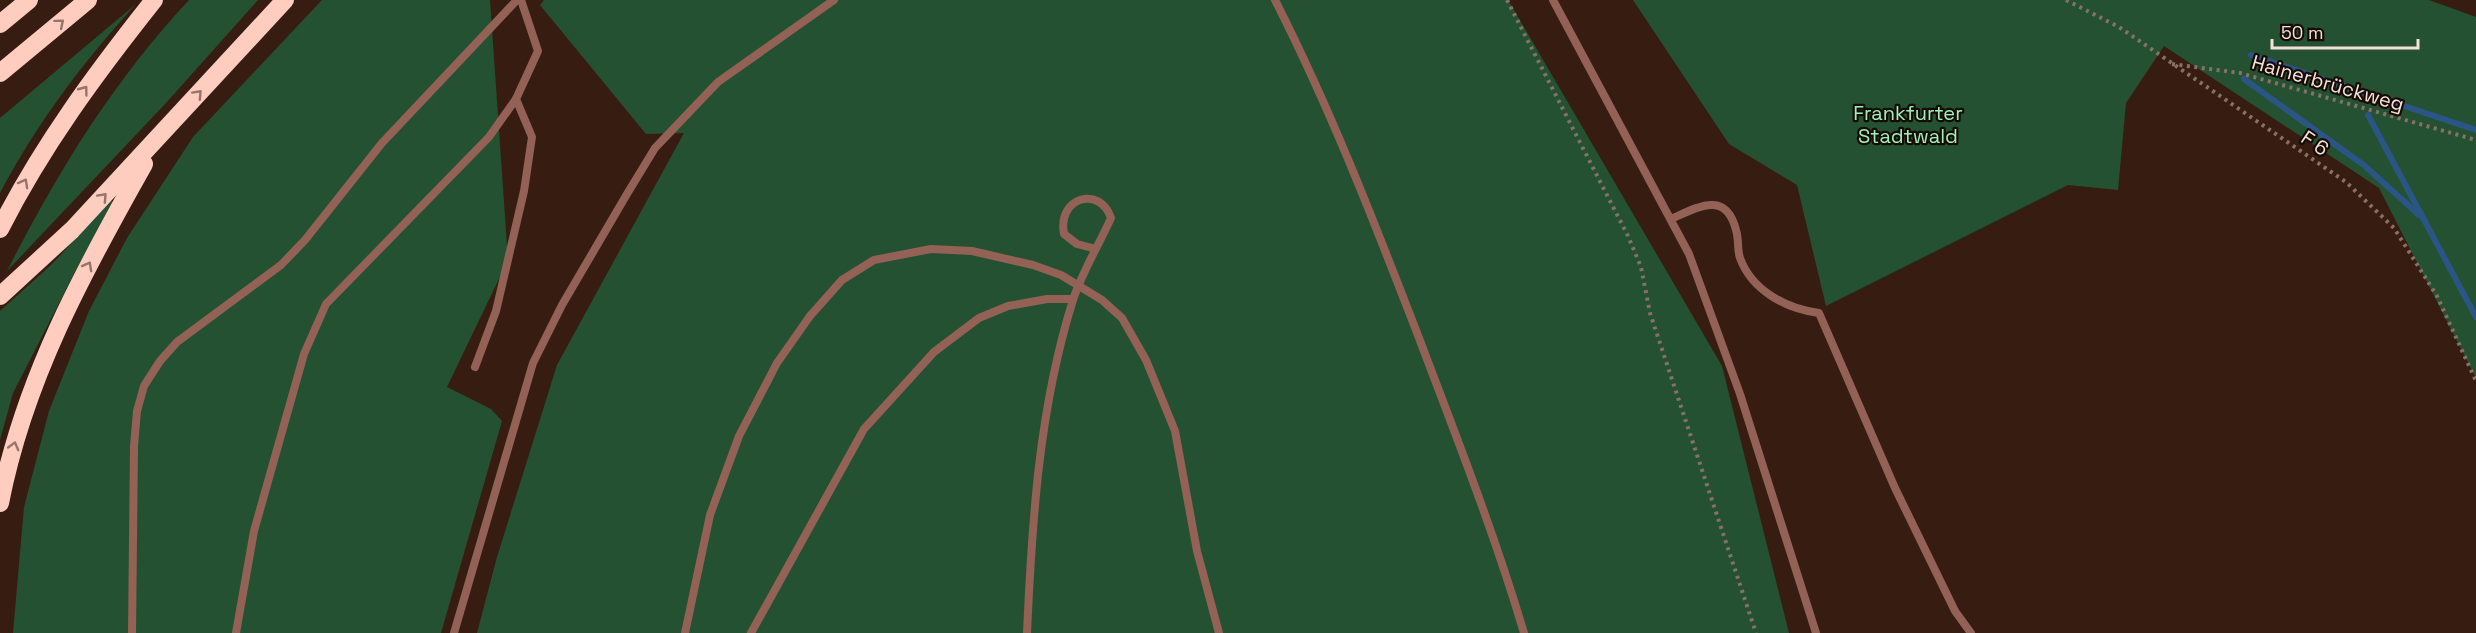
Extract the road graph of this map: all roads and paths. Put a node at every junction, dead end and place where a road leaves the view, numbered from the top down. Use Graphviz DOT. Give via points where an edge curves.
graph roads {
  1 [pos="29,0"];
  2 [pos="88,0"];
  3 [pos="154,0"];
  4 [pos="285,0"];
  5 [pos="519,0"];
  6 [pos="834,0"];
  7 [pos="1275,0"];
  8 [pos="1507,0"];
  9 [pos="1553,0"];
  10 [pos="2066,0"];
  11 [pos="0,24"];
  12 [pos="2170,64"];
  13 [pos="0,73"];
  14 [pos="516,99"];
  15 [pos="159,137"];
  16 [pos="2476,140"];
  17 [pos="1671,219"];
  18 [pos="0,229"];
  19 [pos="1096,249"];
  20 [pos="1079,288"];
  21 [pos="0,296"];
  22 [pos="1074,299"];
  23 [pos="475,367"];
  24 [pos="2476,381"];
  25 [pos="0,503"];
  26 [pos="132,633"];
  27 [pos="236,633"];
  28 [pos="454,633"];
  29 [pos="685,633"];
  30 [pos="751,633"];
  31 [pos="1027,633"];
  32 [pos="1219,633"];
  33 [pos="1524,633"];
  34 [pos="1756,633"];
  35 [pos="1816,633"];
  36 [pos="1971,633"];
  1 -- 11 [label="highway"];
  13 -- 2 [label="highway, one-way"];
  18 -- 3 [label="highway, one-way" via="51,138"];
  15 -- 4 [label="highway, one-way"];
  5 -- 14 [label="lane" via="538,51"];
  5 -- 26 [label="lane" via="382,142 281,265 177,342 144,386 134,446"];
  6 -- 28 [label="lane" via="718,82 655,148 627,194 533,363"];
  7 -- 33 [label="lane" via="1318,84 1384,248 1497,542"];
  8 -- 34 [label="path" via="1641,267 1650,313"];
  9 -- 17 [label="lane"];
  10 -- 12 [label="path, F 6" via="2118,27"];
  12 -- 16 [label="path, Hainerbrückweg" via="2240,73"];
  12 -- 24 [label="path, F 6" via="2346,182 2394,228 2437,296"];
  14 -- 23 [label="lane" via="532,137 524,190 496,311"];
  14 -- 27 [label="lane" via="489,137 326,304 304,354 254,531"];
  21 -- 15 [label="highway, one-way" via="72,230"];
  25 -- 15 [label="highway, one-way" via="28,399 49,346 74,291"];
  17 -- 35 [label="lane" via="1689,254 1740,394"];
  17 -- 36 [label="lane" via="1701,206 1717,204 1730,213 1740,257 1751,278 1778,301 1798,310 1819,313 1895,488 1955,611"];
  19 -- 19 [label="lane" via="1077,244 1064,234 1062,222 1068,206 1082,198 1108,208 1111,218"];
  19 -- 20 [label="lane"];
  20 -- 22 [label="lane"];
  20 -- 29 [label="lane" via="1061,275 1034,265 972,251 931,249 874,260 842,280 777,363 739,435 710,515"];
  20 -- 32 [label="lane" via="1102,300 1122,318 1146,360 1175,431 1197,551"];
  22 -- 30 [label="lane" via="1008,306 979,318 934,352 864,429"];
  22 -- 31 [label="lane" via="1048,390"];
}
